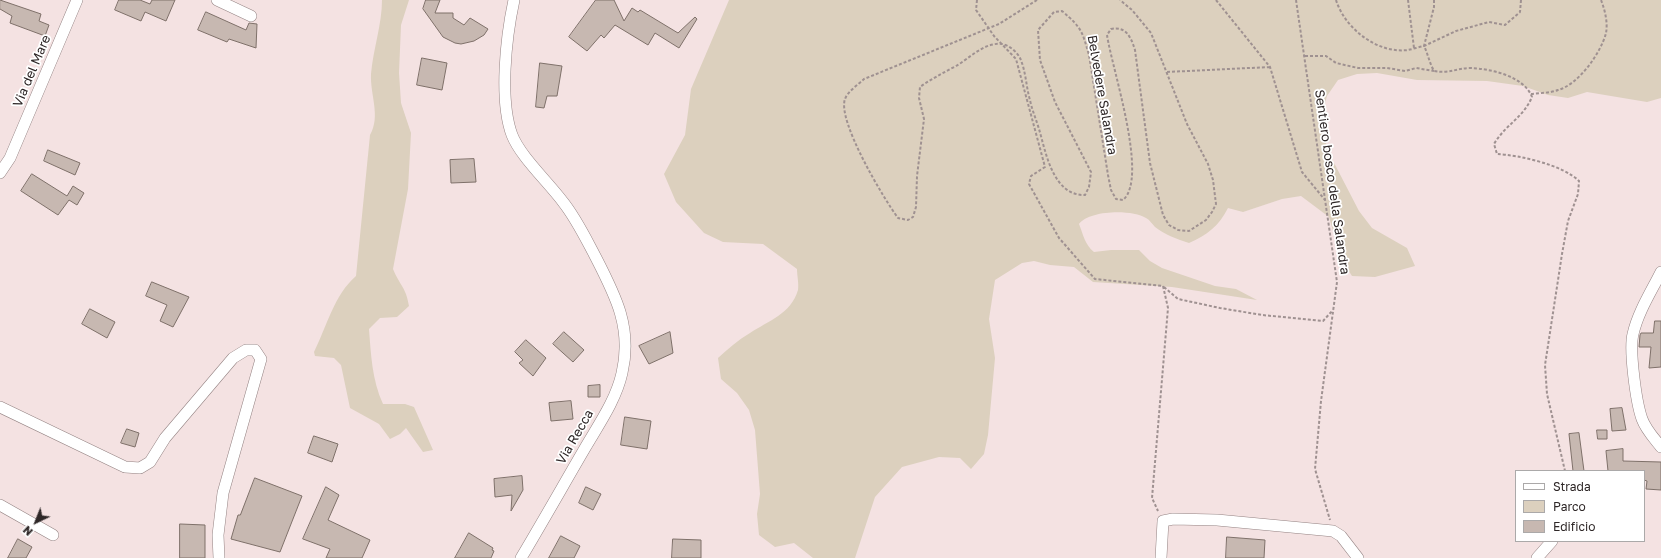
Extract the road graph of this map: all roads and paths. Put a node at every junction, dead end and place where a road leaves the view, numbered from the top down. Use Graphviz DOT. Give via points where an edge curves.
graph roads {
  1 [pos="77,0"];
  2 [pos="217,0"];
  3 [pos="514,0"];
  4 [pos="977,0"];
  5 [pos="1037,0"];
  6 [pos="1120,0"];
  7 [pos="1216,0"];
  8 [pos="1296,0"];
  9 [pos="1336,0"];
  10 [pos="1408,0"];
  11 [pos="1434,0"];
  12 [pos="1521,0"];
  13 [pos="1601,0"];
  14 [pos="251,16"];
  15 [pos="989,29"];
  16 [pos="1001,44"];
  17 [pos="1424,46"];
  18 [pos="1414,48"];
  19 [pos="1304,56"];
  20 [pos="1270,67"];
  21 [pos="1434,71"];
  22 [pos="1167,72"];
  23 [pos="1531,94"];
  24 [pos="0,173"];
  25 [pos="1326,201"];
  26 [pos="1661,272"];
  27 [pos="1164,286"];
  28 [pos="1334,309"];
  29 [pos="0,407"];
  30 [pos="1661,447"];
  31 [pos="1565,470"];
  32 [pos="0,504"];
  33 [pos="1163,521"];
  34 [pos="1333,531"];
  35 [pos="53,535"];
  36 [pos="1551,542"];
  37 [pos="220,557"];
  38 [pos="522,558"];
  39 [pos="1161,558"];
  40 [pos="1358,558"];
  41 [pos="1538,558"];
  1 -- 24 [label="street, Via del Mare" via="10,158"];
  2 -- 14 [label="street"];
  3 -- 38 [label="street, Via Recca" via="509,25 505,100 507,120 521,151 574,217 613,290 623,321 625,356 617,390 608,408"];
  4 -- 15 [label="path" via="976,10"];
  5 -- 15 [label="path"];
  6 -- 22 [label="path, Belvedere Salandra" via="1151,33"];
  7 -- 20 [label="path"];
  8 -- 19 [label="path, Sentiero bosco della Salandra"];
  9 -- 18 [label="path" via="1339,10 1354,30 1382,47 1408,50"];
  10 -- 18 [label="path"];
  11 -- 17 [label="path"];
  12 -- 17 [label="path" via="1520,12 1505,25 1489,22 1456,31"];
  13 -- 23 [label="path" via="1606,32 1584,74 1560,90"];
  15 -- 16 [label="path"];
  15 -- 16 [label="path" via="864,80 850,91 845,99 844,110 850,133 898,218 908,220 913,217 916,207 924,119 919,98 920,87 929,79 981,49 992,44"];
  16 -- 22 [label="path, Belvedere Salandra" via="1011,48 1020,57 1048,163 1066,190 1076,196 1085,196 1089,188 1090,172 1055,102 1040,60 1038,30 1054,12 1062,11 1080,26 1089,55 1111,190 1116,199 1123,200 1130,191 1133,169 1107,35 1111,29 1119,27 1126,31 1135,50 1150,163 1163,215 1169,225 1178,230 1189,231 1206,220 1212,212 1216,204 1216,195 1208,164 1187,124"];
  16 -- 27 [label="path" via="1016,59 1045,167 1031,176 1029,184 1059,238 1095,279"];
  17 -- 18 [label="path"];
  17 -- 21 [label="path"];
  19 -- 21 [label="path" via="1326,56 1336,64 1358,68 1405,71 1416,68"];
  19 -- 25 [label="path, Sentiero bosco della Salandra"];
  20 -- 22 [label="path"];
  20 -- 25 [label="path" via="1302,172"];
  21 -- 23 [label="path" via="1445,73 1469,68 1496,72 1521,84"];
  23 -- 31 [label="path" via="1526,110 1501,133 1494,144 1497,154 1511,155 1553,167 1579,181 1578,194 1568,221 1563,247 1545,365 1547,394"];
  25 -- 28 [label="path, Sentiero bosco della Salandra" via="1337,282"];
  26 -- 30 [label="street" via="1632,335 1632,354 1637,401 1642,419"];
  27 -- 28 [label="path" via="1178,299 1262,315 1323,321"];
  27 -- 33 [label="path" via="1168,308 1152,498"];
  28 -- 34 [label="path, Sentiero bosco della Salandra" via="1321,401 1315,469"];
  29 -- 37 [label="street" via="125,467 140,468 150,462 165,438 233,358 246,350 255,350 261,359 223,493 218,535"];
  32 -- 35 [label="street"];
  33 -- 34 [label="street" via="1217,520"];
  33 -- 39 [label="street"];
  34 -- 40 [label="street" via="1341,536"];
  36 -- 41 [label="street"];
}
